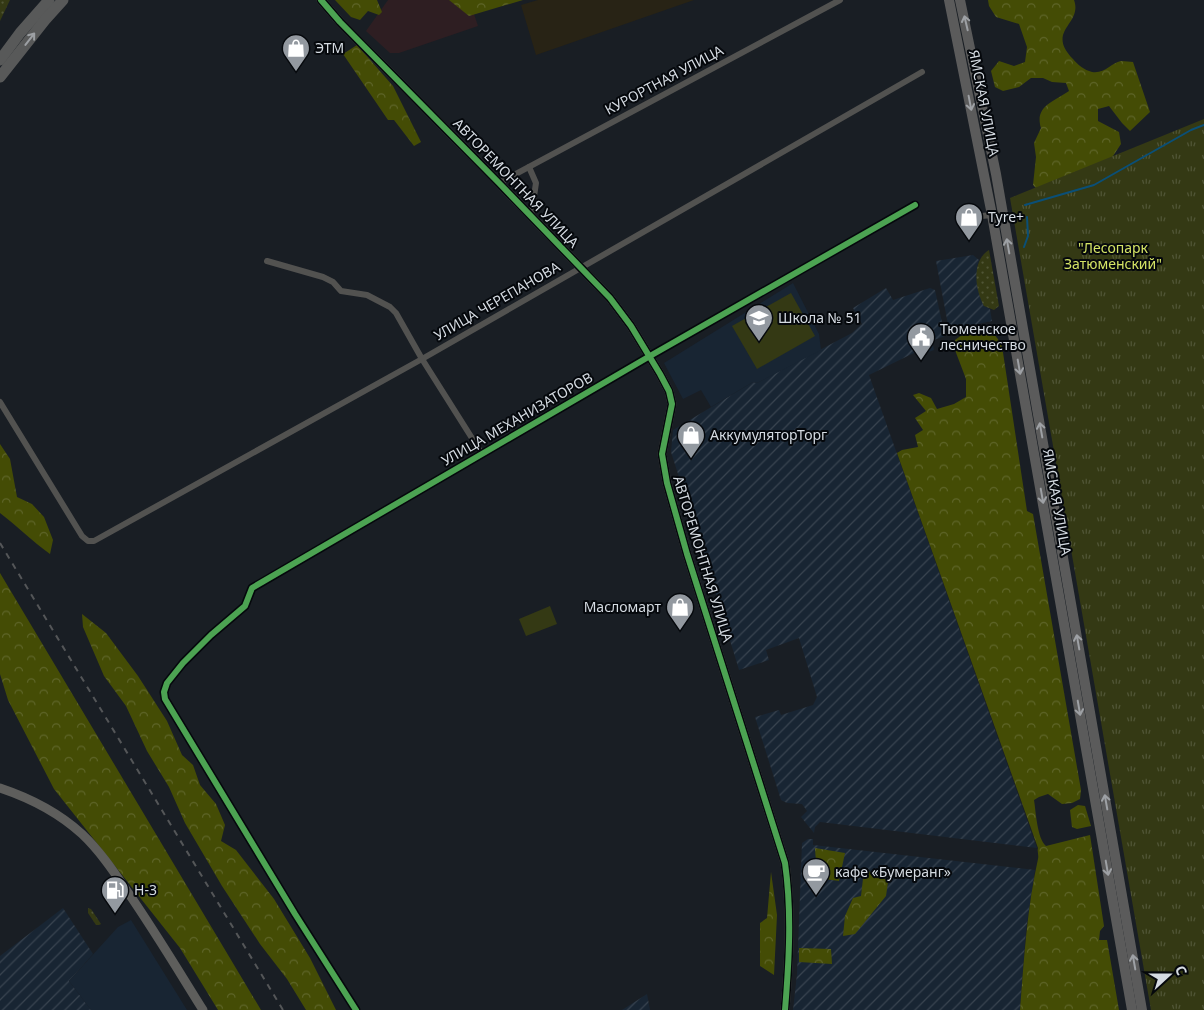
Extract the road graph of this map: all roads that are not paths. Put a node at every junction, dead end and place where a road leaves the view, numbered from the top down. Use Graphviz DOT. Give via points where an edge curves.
graph roads {
  1 [pos="49,0"];
  2 [pos="63,0"];
  3 [pos="321,0"];
  4 [pos="840,0"];
  5 [pos="949,0"];
  6 [pos="960,0"];
  7 [pos="0,60"];
  8 [pos="922,72"];
  9 [pos="0,78"];
  10 [pos="529,167"];
  11 [pos="499,183"];
  12 [pos="915,205"];
  13 [pos="992,215"];
  14 [pos="531,216"];
  15 [pos="971,218"];
  16 [pos="267,261"];
  17 [pos="581,268"];
  18 [pos="650,356"];
  19 [pos="422,359"];
  20 [pos="0,402"];
  21 [pos="482,454"];
  22 [pos="0,788"];
  23 [pos="203,1010"];
  24 [pos="356,1010"];
  25 [pos="785,1010"];
  26 [pos="1132,1010"];
  27 [pos="1142,1010"];
  1 -- 7 [label="highway"];
  9 -- 2 [label="highway, one-way"];
  3 -- 11 [label="street, АВТОРЕМОНТНАЯ УЛИЦА"];
  4 -- 10 [label="street, КУРОРТНАЯ УЛИЦА"];
  5 -- 13 [label="main road, ЯМСКАЯ УЛИЦА, one-way"];
  27 -- 6 [label="main road, ЯМСКАЯ УЛИЦА, one-way" via="996,174"];
  8 -- 17 [label="street, УЛИЦА ЧЕРЕПАНОВА"];
  10 -- 11 [label="street, КУРОРТНАЯ УЛИЦА"];
  10 -- 14 [label="street" via="536,183"];
  11 -- 14 [label="street, АВТОРЕМОНТНАЯ УЛИЦА"];
  12 -- 18 [label="street, УЛИЦА МЕХАНИЗАТОРОВ"];
  13 -- 15 [label="street"];
  13 -- 26 [label="main road, ЯМСКАЯ УЛИЦА, one-way"];
  14 -- 17 [label="street, АВТОРЕМОНТНАЯ УЛИЦА"];
  16 -- 19 [label="street" via="323,277 341,291 367,295 390,307"];
  17 -- 18 [label="street, АВТОРЕМОНТНАЯ УЛИЦА" via="610,298"];
  17 -- 19 [label="street, УЛИЦА ЧЕРЕПАНОВА"];
  18 -- 21 [label="street, УЛИЦА МЕХАНИЗАТОРОВ"];
  18 -- 25 [label="street, АВТОРЕМОНТНАЯ УЛИЦА" via="671,398 662,454 673,508 785,863 789,944"];
  19 -- 20 [label="street, УЛИЦА ЧЕРЕПАНОВА" via="94,541 82,536"];
  19 -- 21 [label="street"];
  21 -- 24 [label="street, УЛИЦА МЕХАНИЗАТОРОВ" via="252,588 245,606 183,663 164,692 188,738"];
  22 -- 23 [label="street" via="56,814 92,844 144,915"];
}
